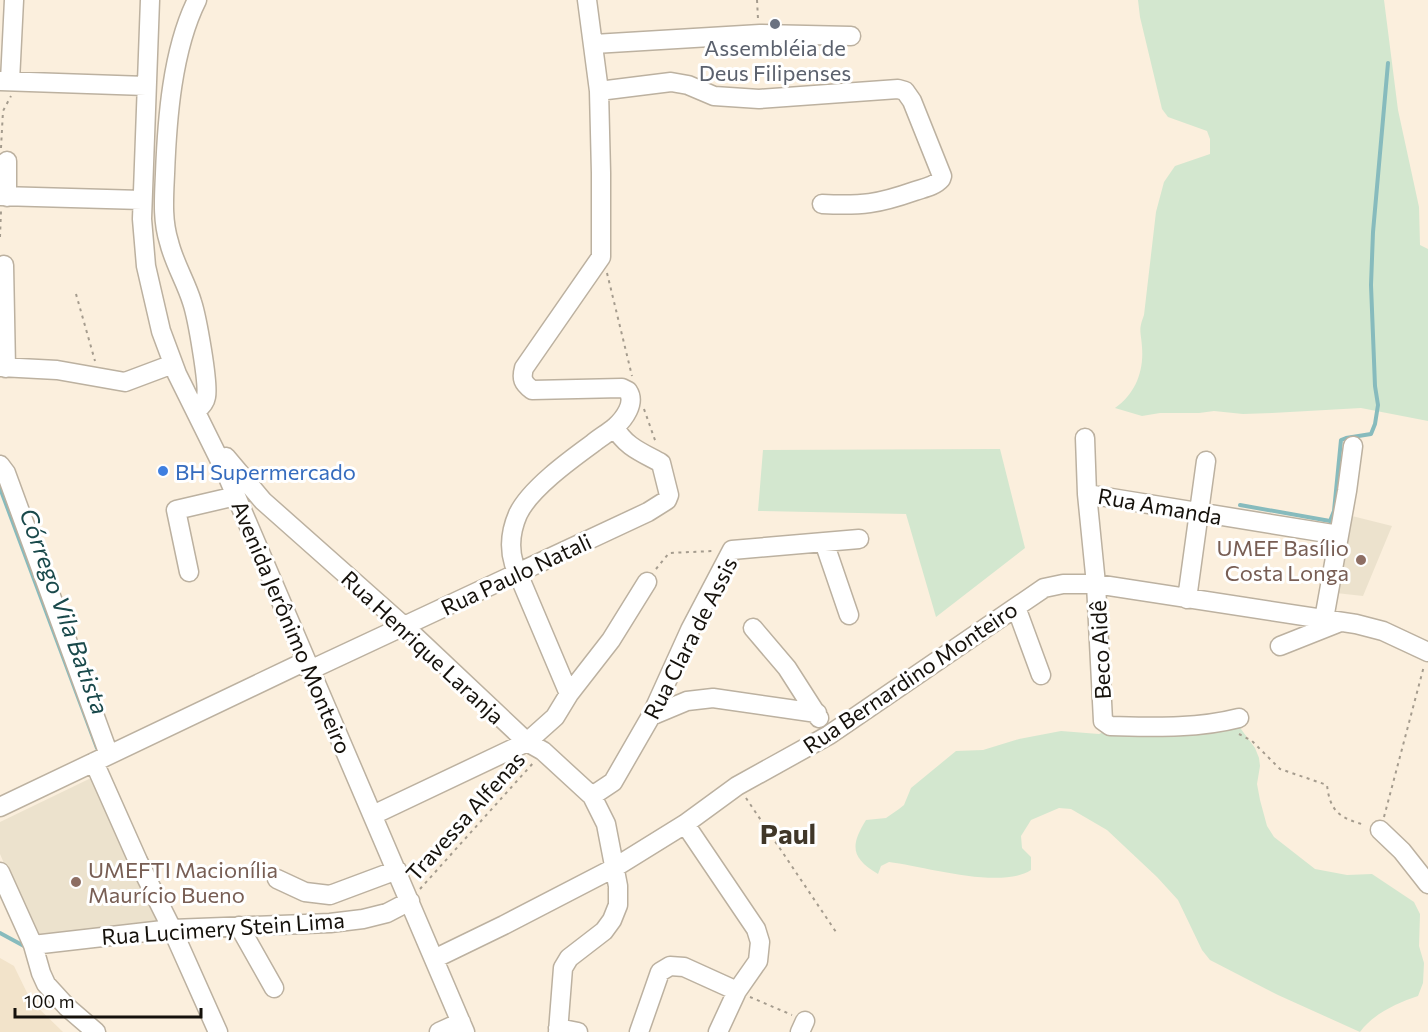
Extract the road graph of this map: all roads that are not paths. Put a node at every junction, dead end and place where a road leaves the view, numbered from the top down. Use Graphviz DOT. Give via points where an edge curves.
graph roads {
  1 [pos="14,0"];
  2 [pos="150,0"];
  3 [pos="197,0"];
  4 [pos="587,0"];
  5 [pos="851,36"];
  6 [pos="594,44"];
  7 [pos="6,84"];
  8 [pos="146,86"];
  9 [pos="598,91"];
  10 [pos="4,156"];
  11 [pos="142,200"];
  12 [pos="2,201"];
  13 [pos="822,204"];
  14 [pos="4,265"];
  15 [pos="173,364"];
  16 [pos="3,368"];
  17 [pos="196,411"];
  18 [pos="615,427"];
  19 [pos="208,435"];
  20 [pos="1085,438"];
  21 [pos="1353,446"];
  22 [pos="1206,461"];
  23 [pos="0,465"];
  24 [pos="1087,494"];
  25 [pos="236,496"];
  26 [pos="1198,513"];
  27 [pos="1339,535"];
  28 [pos="860,539"];
  29 [pos="824,542"];
  30 [pos="189,572"];
  31 [pos="518,573"];
  32 [pos="647,582"];
  33 [pos="1096,584"];
  34 [pos="1187,599"];
  35 [pos="1016,608"];
  36 [pos="849,615"];
  37 [pos="1332,621"];
  38 [pos="405,627"];
  39 [pos="753,628"];
  40 [pos="1280,645"];
  41 [pos="1428,651"];
  42 [pos="308,665"];
  43 [pos="1041,675"];
  44 [pos="569,694"];
  45 [pos="817,713"];
  46 [pos="651,716"];
  47 [pos="1239,718"];
  48 [pos="829,735"];
  49 [pos="527,742"];
  50 [pos="101,759"];
  51 [pos="592,796"];
  52 [pos="0,807"];
  53 [pos="373,815"];
  54 [pos="682,826"];
  55 [pos="1380,830"];
  56 [pos="614,868"];
  57 [pos="397,870"];
  58 [pos="0,872"];
  59 [pos="277,879"];
  60 [pos="717,883"];
  61 [pos="1428,884"];
  62 [pos="410,900"];
  63 [pos="240,926"];
  64 [pos="172,929"];
  65 [pos="33,945"];
  66 [pos="434,959"];
  67 [pos="274,988"];
  68 [pos="737,991"];
  69 [pos="463,1027"];
  70 [pos="558,1030"];
  71 [pos="96,1032"];
  72 [pos="219,1032"];
  73 [pos="439,1032"];
  74 [pos="578,1032"];
  75 [pos="639,1032"];
  76 [pos="718,1032"];
  1 -- 7 [label="street"];
  2 -- 8 [label="street, Avenida Jerônimo Monteiro"];
  3 -- 17 [label="street" via="172,89 164,203 169,243 193,307 203,364 206,396"];
  4 -- 6 [label="street"];
  5 -- 6 [label="street" via="760,34"];
  6 -- 9 [label="street"];
  7 -- 8 [label="street"];
  8 -- 11 [label="street, Avenida Jerônimo Monteiro"];
  9 -- 13 [label="street" via="671,82 714,96 759,99 905,91 941,179 882,202"];
  9 -- 18 [label="street" via="601,257 524,368 522,377 532,390 628,391 630,406"];
  10 -- 12 [label="street"];
  11 -- 12 [label="street"];
  11 -- 15 [label="street, Avenida Jerônimo Monteiro" via="146,266"];
  14 -- 16 [label="street"];
  15 -- 16 [label="street" via="129,381 57,370"];
  15 -- 17 [label="street, Avenida Jerônimo Monteiro"];
  17 -- 19 [label="street, Avenida Jerônimo Monteiro"];
  18 -- 31 [label="street" via="570,459 518,514 511,537 511,554"];
  18 -- 31 [label="street, Rua Paulo Natali" via="633,448 663,470 667,500"];
  19 -- 25 [label="street, Avenida Jerônimo Monteiro"];
  19 -- 38 [label="street, Rua Henrique Laranja" via="264,501"];
  20 -- 24 [label="street"];
  21 -- 27 [label="street"];
  22 -- 26 [label="street"];
  23 -- 50 [label="street" via="8,478"];
  24 -- 26 [label="street, Rua Amanda"];
  24 -- 33 [label="street"];
  25 -- 30 [label="street" via="176,510"];
  25 -- 42 [label="street, Avenida Jerônimo Monteiro"];
  26 -- 27 [label="street, Rua Amanda"];
  26 -- 34 [label="street"];
  27 -- 37 [label="street"];
  28 -- 29 [label="street, Rua Clara de Assis"];
  29 -- 36 [label="street"];
  29 -- 46 [label="street, Rua Clara de Assis" via="732,550"];
  31 -- 38 [label="street, Rua Paulo Natali"];
  31 -- 44 [label="street"];
  32 -- 44 [label="street"];
  33 -- 34 [label="street, Rua Bernardino Monteiro"];
  33 -- 35 [label="street, Rua Bernardino Monteiro" via="1044,588"];
  33 -- 47 [label="street, Beco Aidê" via="1103,722 1110,726 1168,728"];
  34 -- 37 [label="street, Rua Bernardino Monteiro"];
  35 -- 43 [label="street"];
  35 -- 48 [label="street, Rua Bernardino Monteiro"];
  37 -- 40 [label="street"];
  37 -- 41 [label="street, Rua Bernardino Monteiro" via="1383,632"];
  38 -- 42 [label="street, Rua Paulo Natali"];
  38 -- 49 [label="street, Rua Henrique Laranja"];
  39 -- 45 [label="street" via="787,668"];
  42 -- 50 [label="street, Rua Paulo Natali"];
  42 -- 53 [label="street, Avenida Jerônimo Monteiro"];
  44 -- 49 [label="street" via="555,717"];
  45 -- 46 [label="street" via="713,698 687,702"];
  45 -- 48 [label="street"];
  46 -- 51 [label="street, Rua Clara de Assis" via="613,782"];
  48 -- 54 [label="street, Rua Bernardino Monteiro" via="737,786"];
  49 -- 51 [label="street, Rua Henrique Laranja" via="543,751"];
  49 -- 53 [label="street"];
  50 -- 52 [label="street, Rua Paulo Natali"];
  50 -- 64 [label="street" via="138,861"];
  51 -- 56 [label="street, Rua Henrique Laranja" via="606,824"];
  53 -- 57 [label="street, Avenida Jerônimo Monteiro"];
  54 -- 56 [label="street, Rua Bernardino Monteiro"];
  54 -- 60 [label="street"];
  54 -- 68 [label="street" via="756,928 760,942 758,961"];
  55 -- 61 [label="street"];
  56 -- 66 [label="street, Rua Bernardino Monteiro"];
  56 -- 70 [label="street, Rua Henrique Laranja" via="618,905 604,931 569,958 563,968"];
  57 -- 59 [label="street" via="330,895 305,892"];
  57 -- 62 [label="street, Avenida Jerônimo Monteiro"];
  58 -- 65 [label="street"];
  62 -- 63 [label="street, Rua Lucimery Stein Lima" via="387,913 363,919"];
  62 -- 66 [label="street, Avenida Jerônimo Monteiro"];
  63 -- 64 [label="street, Rua Lucimery Stein Lima"];
  63 -- 67 [label="street"];
  64 -- 65 [label="street, Rua Lucimery Stein Lima"];
  64 -- 72 [label="street"];
  65 -- 71 [label="street" via="46,984"];
  66 -- 69 [label="street, Avenida Jerônimo Monteiro"];
  68 -- 75 [label="street" via="684,967 670,966 660,972"];
  68 -- 76 [label="street"];
  69 -- 73 [label="street"];
  70 -- 74 [label="street"];
}
